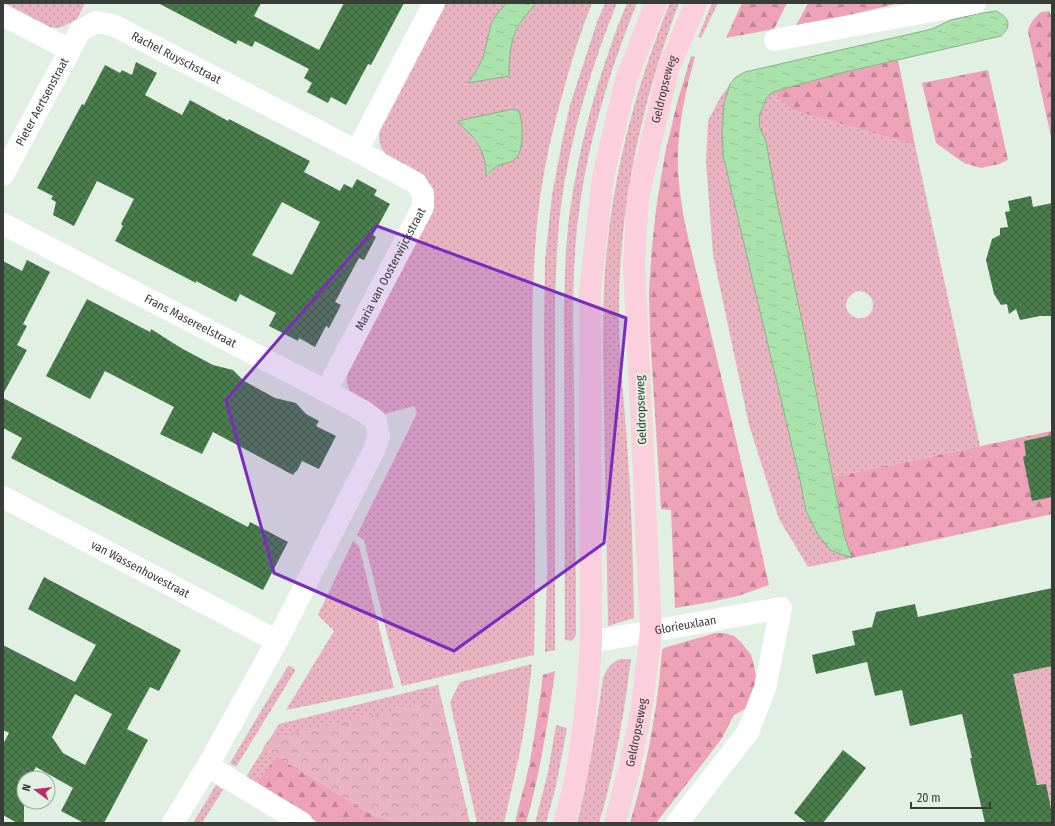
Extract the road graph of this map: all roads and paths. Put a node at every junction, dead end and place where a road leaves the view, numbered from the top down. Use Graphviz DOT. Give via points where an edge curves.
graph roads {
  1 [pos="434,3"];
  2 [pos="656,3"];
  3 [pos="696,3"];
  4 [pos="976,3"];
  5 [pos="3,15"];
  6 [pos="775,40"];
  7 [pos="70,50"];
  8 [pos="357,151"];
  9 [pos="3,175"];
  10 [pos="3,224"];
  11 [pos="326,391"];
  12 [pos="3,497"];
  13 [pos="651,631"];
  14 [pos="277,641"];
  15 [pos="591,642"];
  16 [pos="208,766"];
  17 [pos="172,823"];
  18 [pos="302,823"];
  19 [pos="564,823"];
  20 [pos="615,823"];
  21 [pos="677,823"];
  1 -- 8 [label="street"];
  2 -- 15 [label="main road" via="626,80 603,177 590,292"];
  3 -- 13 [label="main road, Geldropseweg" via="668,70 638,198 634,262"];
  4 -- 6 [label="street"];
  5 -- 7 [label="street"];
  7 -- 8 [label="street, Rachel Ruyschstraat" via="80,31 85,28 96,22 113,25"];
  7 -- 9 [label="street, Pieter Aertsenstraat"];
  8 -- 11 [label="street, Maria van Oosterwijckstraat" via="416,183 423,194 422,207"];
  10 -- 11 [label="street, Frans Masereelstraat"];
  11 -- 14 [label="street, Frans Masereelstraat" via="365,412 376,421 379,436"];
  12 -- 14 [label="street, van Wassenhovestraat"];
  13 -- 15 [label="street, Glorieuxlaan"];
  13 -- 20 [label="main road, Geldropseweg" via="642,706"];
  13 -- 21 [label="street, Glorieuxlaan" via="781,608 765,688 748,732"];
  14 -- 16 [label="street"];
  15 -- 19 [label="main road" via="584,729 574,787"];
  16 -- 17 [label="street"];
  16 -- 18 [label="street"];
}
